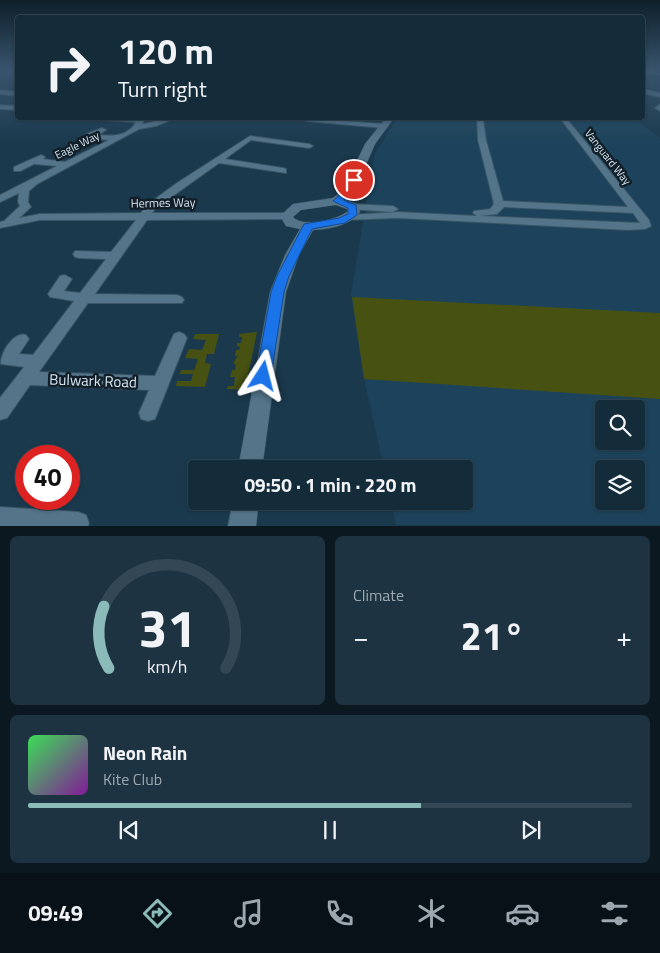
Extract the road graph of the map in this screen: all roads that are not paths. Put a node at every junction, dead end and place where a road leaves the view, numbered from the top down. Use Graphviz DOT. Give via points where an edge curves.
graph roads {
  1 [pos="0,107"];
  2 [pos="15,108"];
  3 [pos="121,120"];
  4 [pos="167,120"];
  5 [pos="309,120"];
  6 [pos="480,120"];
  7 [pos="565,120"];
  8 [pos="140,122"];
  9 [pos="387,122"];
  10 [pos="102,130"];
  11 [pos="118,139"];
  12 [pos="309,146"];
  13 [pos="43,156"];
  14 [pos="216,160"];
  15 [pos="34,161"];
  16 [pos="67,165"];
  17 [pos="17,170"];
  18 [pos="283,171"];
  19 [pos="45,176"];
  20 [pos="0,200"];
  21 [pos="337,201"];
  22 [pos="499,204"];
  23 [pos="24,205"];
  24 [pos="634,210"];
  25 [pos="351,213"];
  26 [pos="286,216"];
  27 [pos="464,216"];
  28 [pos="40,217"];
  29 [pos="145,218"];
  30 [pos="0,225"];
  31 [pos="308,227"];
  32 [pos="79,254"];
  33 [pos="116,256"];
  34 [pos="65,279"];
  35 [pos="86,298"];
  36 [pos="177,300"];
  37 [pos="179,338"];
  38 [pos="21,339"];
  39 [pos="39,361"];
  40 [pos="26,378"];
  41 [pos="161,383"];
  42 [pos="0,412"];
  43 [pos="148,413"];
  44 [pos="251,460"];
  45 [pos="245,510"];
  46 [pos="0,518"];
  47 [pos="78,523"];
  48 [pos="42,524"];
  49 [pos="242,526"];
  1 -- 2 [label="street"];
  3 -- 8 [label="street"];
  4 -- 8 [label="street" via="154,125"];
  5 -- 9 [label="street"];
  6 -- 22 [label="street"];
  7 -- 24 [label="street, Vanguard Way"];
  8 -- 11 [label="street, Eagle Way"];
  9 -- 21 [label="street" via="370,144 348,192"];
  10 -- 11 [label="street" via="85,138"];
  11 -- 16 [label="street, Eagle Way"];
  12 -- 14 [label="street, Bulwark Road" via="252,136"];
  13 -- 15 [label="street"];
  14 -- 18 [label="street"];
  14 -- 29 [label="street, Bulwark Road" via="157,201"];
  15 -- 16 [label="street"];
  15 -- 17 [label="street"];
  16 -- 19 [label="street, Eagle Way"];
  19 -- 20 [label="street, Eagle Way"];
  19 -- 23 [label="street, Eagle Way" via="24,190"];
  20 -- 23 [label="street"];
  21 -- 25 [label="street"];
  21 -- 26 [label="street" via="298,207"];
  22 -- 24 [label="street"];
  22 -- 27 [label="street" via="494,212"];
  23 -- 28 [label="street"];
  23 -- 30 [label="street"];
  24 -- 27 [label="street, Vanguard Way" via="645,226"];
  25 -- 27 [label="street"];
  25 -- 31 [label="street"];
  26 -- 29 [label="street, Hermes Way"];
  26 -- 31 [label="street" via="291,223"];
  28 -- 29 [label="street, Hermes Way"];
  28 -- 30 [label="street, Hermes Way"];
  29 -- 33 [label="street, Bulwark Road"];
  31 -- 44 [label="street" via="292,255 278,292"];
  32 -- 33 [label="street"];
  33 -- 35 [label="street, Bulwark Road"];
  34 -- 35 [label="street" via="55,294"];
  35 -- 36 [label="street"];
  35 -- 39 [label="street, Bulwark Road"];
  37 -- 41 [label="street"];
  38 -- 39 [label="street, Bulwark Road" via="6,360"];
  39 -- 40 [label="street, Bulwark Road"];
  40 -- 41 [label="street, Bulwark Road"];
  40 -- 42 [label="street, Bulwark Road"];
  41 -- 43 [label="street"];
  45 -- 49 [label="street"];
  46 -- 48 [label="street"];
  47 -- 48 [label="street"];
}
